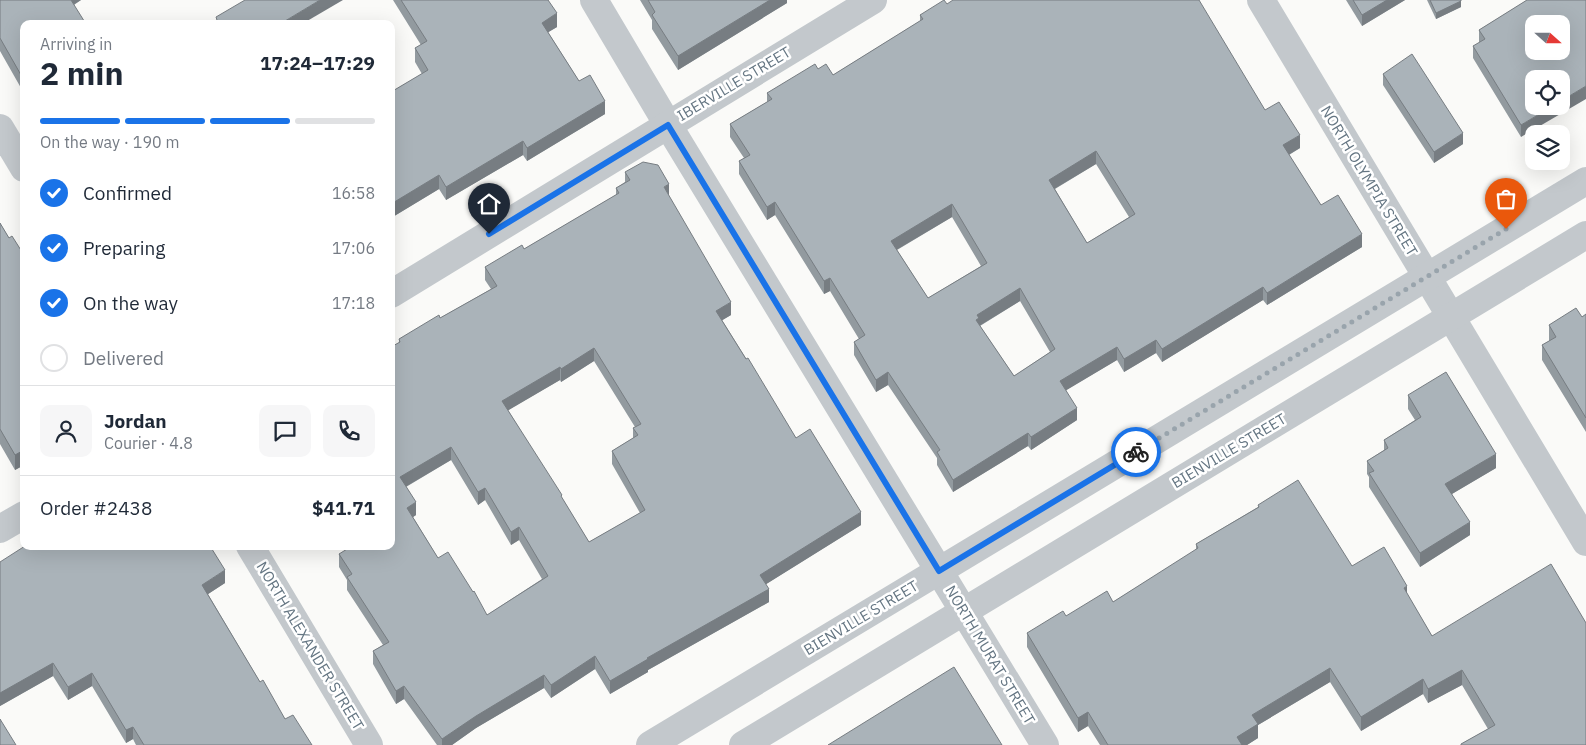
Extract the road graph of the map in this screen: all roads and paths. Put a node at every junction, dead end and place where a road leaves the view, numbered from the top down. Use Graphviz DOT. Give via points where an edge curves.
graph roads {
  1 [pos="594,0"];
  2 [pos="873,0"];
  3 [pos="1261,0"];
  4 [pos="668,125"];
  5 [pos="0,128"];
  6 [pos="20,161"];
  7 [pos="1586,181"];
  8 [pos="1586,235"];
  9 [pos="1427,277"];
  10 [pos="395,292"];
  11 [pos="1451,317"];
  12 [pos="20,517"];
  13 [pos="0,529"];
  14 [pos="1586,542"];
  15 [pos="252,550"];
  16 [pos="939,571"];
  17 [pos="964,611"];
  18 [pos="369,745"];
  19 [pos="650,745"];
  20 [pos="743,745"];
  21 [pos="1045,745"];
  1 -- 4 [label="street, NORTH MURAT STREET"];
  2 -- 4 [label="street, IBERVILLE STREET"];
  3 -- 9 [label="street, NORTH OLYMPIA STREET"];
  4 -- 10 [label="street, IBERVILLE STREET"];
  4 -- 16 [label="street, NORTH MURAT STREET"];
  5 -- 6 [label="street"];
  7 -- 9 [label="street, BIENVILLE STREET"];
  8 -- 11 [label="street, BIENVILLE STREET"];
  9 -- 11 [label="street, NORTH OLYMPIA STREET"];
  9 -- 16 [label="street, BIENVILLE STREET"];
  11 -- 14 [label="street, NORTH OLYMPIA STREET"];
  11 -- 17 [label="street, BIENVILLE STREET"];
  12 -- 13 [label="street"];
  15 -- 18 [label="street, NORTH ALEXANDER STREET"];
  16 -- 17 [label="street, NORTH MURAT STREET"];
  16 -- 19 [label="street, BIENVILLE STREET"];
  17 -- 20 [label="street, BIENVILLE STREET"];
  17 -- 21 [label="street, NORTH MURAT STREET"];
}
